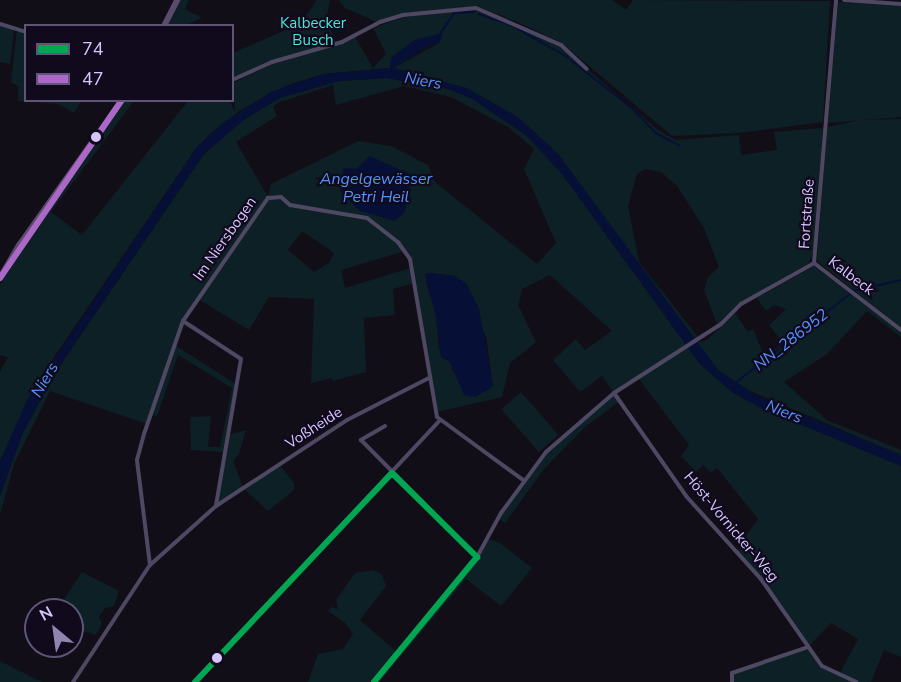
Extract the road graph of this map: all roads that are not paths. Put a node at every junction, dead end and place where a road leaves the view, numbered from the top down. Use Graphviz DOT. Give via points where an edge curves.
graph roads {
  1 [pos="177,0"];
  2 [pos="836,0"];
  3 [pos="844,0"];
  4 [pos="901,4"];
  5 [pos="0,24"];
  6 [pos="165,24"];
  7 [pos="24,31"];
  8 [pos="586,69"];
  9 [pos="234,79"];
  10 [pos="121,102"];
  11 [pos="814,263"];
  12 [pos="0,278"];
  13 [pos="183,321"];
  14 [pos="901,330"];
  15 [pos="429,378"];
  16 [pos="614,393"];
  17 [pos="440,420"];
  18 [pos="385,426"];
  19 [pos="392,473"];
  20 [pos="523,480"];
  21 [pos="216,506"];
  22 [pos="477,557"];
  23 [pos="150,565"];
  24 [pos="808,647"];
  25 [pos="73,682"];
  26 [pos="195,682"];
  27 [pos="374,682"];
  28 [pos="732,682"];
  29 [pos="856,682"];
  1 -- 6 [label="main road"];
  2 -- 11 [label="street, Fortstraße"];
  3 -- 4 [label="street"];
  5 -- 7 [label="street"];
  8 -- 9 [label="street" via="561,45 476,8 391,19 342,42 272,62"];
  10 -- 12 [label="main road" via="25,236"];
  11 -- 14 [label="street, Kalbeck"];
  11 -- 16 [label="street, Fortstraße" via="741,304 695,342"];
  13 -- 15 [label="street, Im Niersbogen" via="268,198 281,197 290,205 350,213 379,225 409,256"];
  13 -- 21 [label="street" via="241,359"];
  13 -- 23 [label="street, Im Niersbogen" via="137,460"];
  15 -- 17 [label="street, Im Niersbogen"];
  15 -- 21 [label="street, Voßheide" via="347,420"];
  16 -- 20 [label="street, Fortstraße" via="546,452"];
  16 -- 24 [label="street, Höst-Vornicker-Weg" via="686,496 761,579"];
  17 -- 19 [label="street"];
  17 -- 20 [label="street"];
  18 -- 19 [label="street" via="361,440"];
  19 -- 22 [label="street"];
  19 -- 26 [label="street"];
  20 -- 22 [label="street, Fortstraße"];
  21 -- 23 [label="street, Voßheide"];
  22 -- 27 [label="street, Fortstraße"];
  23 -- 25 [label="street, Voßheide"];
  24 -- 28 [label="street" via="732,673"];
  24 -- 29 [label="street, Höst-Vornicker-Weg" via="822,666"];
}
